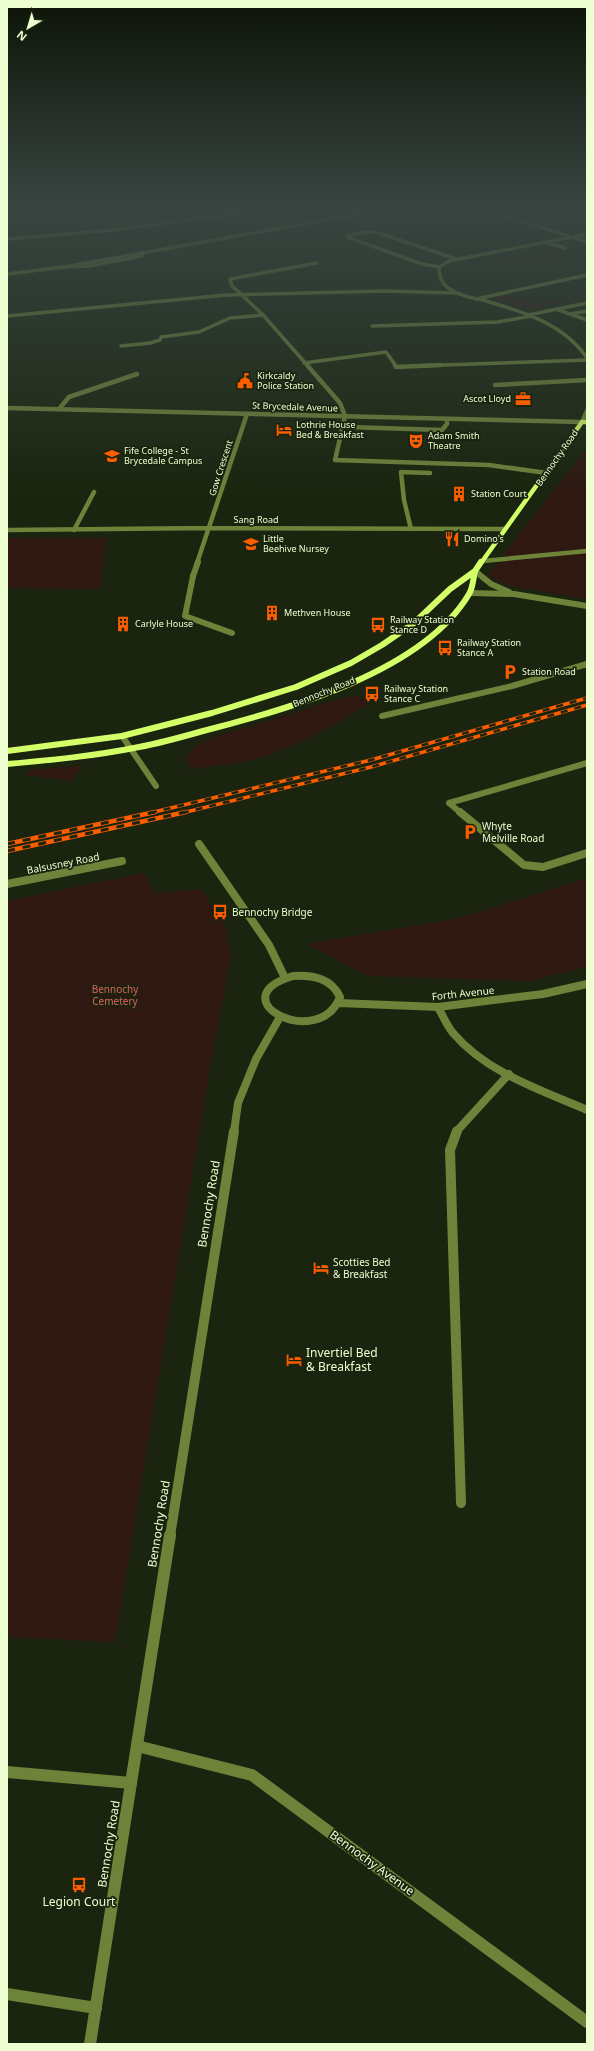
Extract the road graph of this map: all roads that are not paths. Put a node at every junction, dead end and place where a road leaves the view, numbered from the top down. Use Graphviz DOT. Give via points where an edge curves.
graph roads {
  1 [pos="104,307"];
  2 [pos="254,307"];
  3 [pos="500,307"];
  4 [pos="568,307"];
  5 [pos="556,309"];
  6 [pos="587,311"];
  7 [pos="569,314"];
  8 [pos="263,315"];
  9 [pos="7,316"];
  10 [pos="529,316"];
  11 [pos="587,320"];
  12 [pos="372,326"];
  13 [pos="120,346"];
  14 [pos="587,359"];
  15 [pos="304,363"];
  16 [pos="137,374"];
  17 [pos="587,380"];
  18 [pos="495,385"];
  19 [pos="7,408"];
  20 [pos="60,409"];
  21 [pos="587,411"];
  22 [pos="247,414"];
  23 [pos="345,416"];
  24 [pos="447,419"];
  25 [pos="585,422"];
  26 [pos="343,425"];
  27 [pos="430,473"];
  28 [pos="547,473"];
  29 [pos="94,492"];
  30 [pos="210,528"];
  31 [pos="411,529"];
  32 [pos="7,530"];
  33 [pos="74,530"];
  34 [pos="505,530"];
  35 [pos="587,551"];
  36 [pos="483,561"];
  37 [pos="475,571"];
  38 [pos="470,593"];
  39 [pos="514,594"];
  40 [pos="587,606"];
  41 [pos="232,633"];
  42 [pos="587,664"];
  43 [pos="382,716"];
  44 [pos="122,736"];
  45 [pos="132,749"];
  46 [pos="7,751"];
  47 [pos="587,763"];
  48 [pos="7,764"];
  49 [pos="156,786"];
  50 [pos="199,844"];
  51 [pos="587,854"];
  52 [pos="122,861"];
  53 [pos="7,884"];
  54 [pos="285,978"];
  55 [pos="587,984"];
  56 [pos="339,1003"];
  57 [pos="438,1006"];
  58 [pos="280,1016"];
  59 [pos="509,1074"];
  60 [pos="587,1110"];
  61 [pos="461,1504"];
  62 [pos="137,1746"];
  63 [pos="7,1772"];
  64 [pos="131,1783"];
  65 [pos="7,1994"];
  66 [pos="96,2008"];
  67 [pos="587,2022"];
  68 [pos="90,2044"];
  1 -- 9 [label="street"];
  2 -- 8 [label="street"];
  3 -- 10 [label="street"];
  4 -- 5 [label="street"];
  5 -- 7 [label="street"];
  5 -- 10 [label="street"];
  6 -- 7 [label="street"];
  7 -- 11 [label="street"];
  8 -- 13 [label="street" via="230,318 200,332 161,337 160,340 150,343"];
  8 -- 15 [label="street"];
  10 -- 12 [label="street" via="498,322"];
  10 -- 14 [label="street" via="565,333 582,348"];
  14 -- 15 [label="street" via="396,367 386,352"];
  15 -- 23 [label="street" via="340,403"];
  16 -- 20 [label="street" via="69,397"];
  17 -- 18 [label="street"];
  19 -- 20 [label="street, St Brycedale Avenue"];
  20 -- 22 [label="street, St Brycedale Avenue"];
  21 -- 25 [label="street"];
  22 -- 23 [label="street, St Brycedale Avenue"];
  22 -- 30 [label="street, Gow Crescent"];
  23 -- 24 [label="street, St Brycedale Avenue"];
  23 -- 26 [label="street"];
  24 -- 25 [label="street, St Brycedale Avenue"];
  24 -- 26 [label="street" via="447,424 442,430 356,428"];
  25 -- 28 [label="main road, Bennochy Road"];
  26 -- 28 [label="street" via="334,460 489,465"];
  27 -- 31 [label="street" via="401,472"];
  28 -- 34 [label="main road, Bennochy Road"];
  29 -- 33 [label="street"];
  30 -- 31 [label="street, Sang Road"];
  30 -- 33 [label="street, Sang Road"];
  30 -- 41 [label="street, Gow Crescent" via="194,576 185,616"];
  31 -- 34 [label="street, Sang Road"];
  32 -- 33 [label="street, Sang Road"];
  34 -- 36 [label="main road, Bennochy Road"];
  35 -- 36 [label="street"];
  36 -- 37 [label="main road, Bennochy Road"];
  37 -- 38 [label="main road, Bennochy Road"];
  37 -- 39 [label="street" via="491,584"];
  37 -- 44 [label="main road, Bennochy Road" via="450,588 414,623 382,645 340,668 257,700"];
  38 -- 39 [label="street"];
  38 -- 45 [label="main road, Bennochy Road" via="432,636 358,679 254,719"];
  39 -- 40 [label="street"];
  42 -- 43 [label="street" via="512,686"];
  44 -- 45 [label="street"];
  44 -- 46 [label="main road, Bennochy Road"];
  45 -- 48 [label="main road, Bennochy Road"];
  45 -- 49 [label="street"];
  47 -- 51 [label="street" via="449,803 524,865 543,867"];
  50 -- 54 [label="street" via="269,945"];
  52 -- 53 [label="street, Balsusney Road"];
  54 -- 56 [label="street" via="307,976 329,982 338,992"];
  54 -- 58 [label="street" via="270,987 265,993 264,1000 272,1012"];
  55 -- 57 [label="street, Forth Avenue" via="543,994"];
  56 -- 57 [label="street, Forth Avenue"];
  56 -- 58 [label="street" via="331,1013 316,1019 298,1021"];
  57 -- 59 [label="street" via="453,1033 473,1053"];
  58 -- 62 [label="street, Bennochy Road" via="256,1059 238,1103"];
  59 -- 60 [label="street"];
  59 -- 61 [label="street" via="455,1133 450,1150"];
  62 -- 64 [label="street, Bennochy Road"];
  62 -- 67 [label="street, Bennochy Avenue" via="252,1775"];
  63 -- 64 [label="street"];
  64 -- 66 [label="street, Bennochy Road"];
  65 -- 66 [label="street"];
  66 -- 68 [label="street, Bennochy Road"];
}
